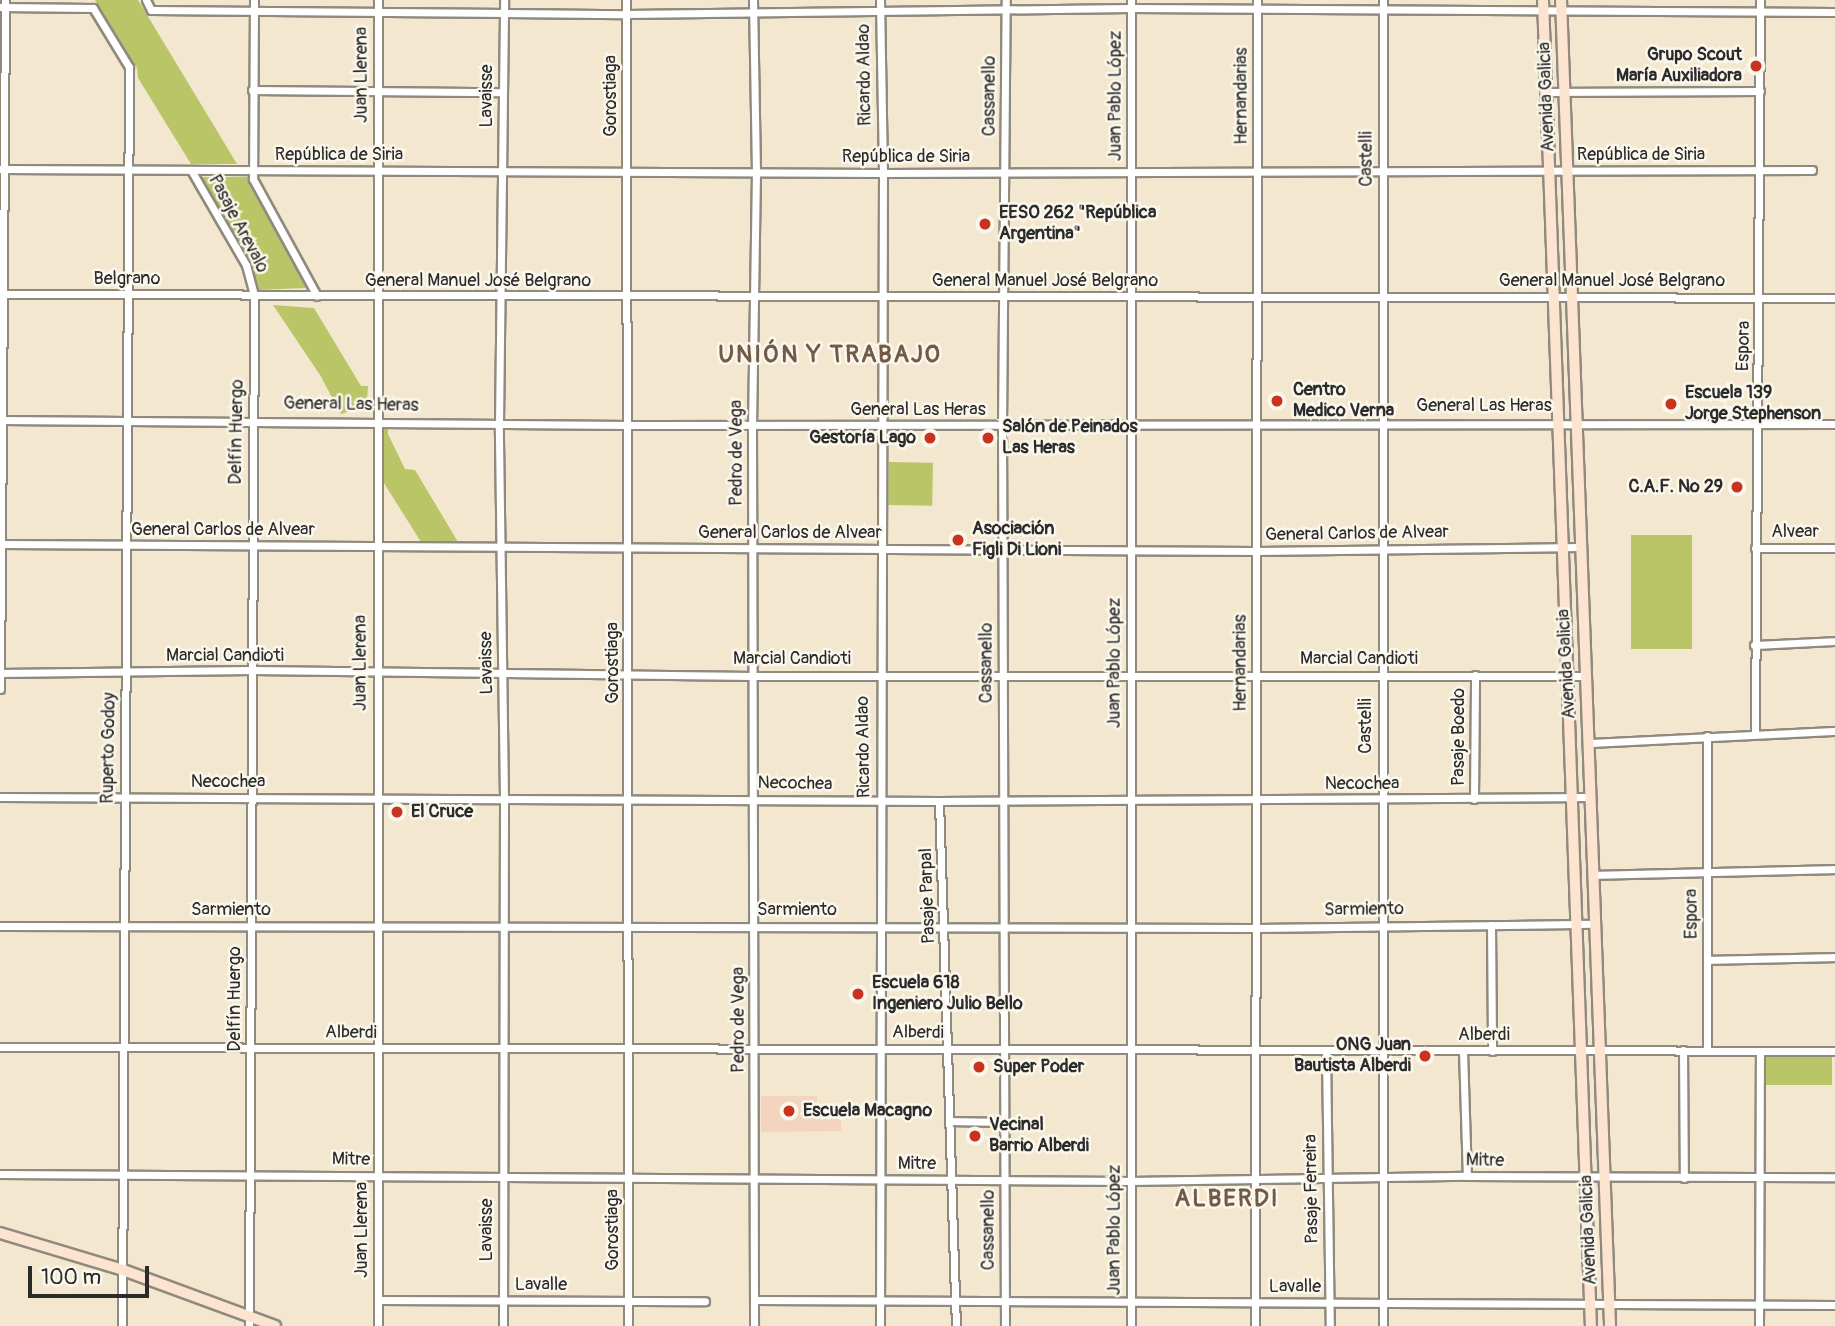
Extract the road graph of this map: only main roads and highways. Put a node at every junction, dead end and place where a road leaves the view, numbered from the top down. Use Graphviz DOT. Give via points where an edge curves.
graph roads {
  1 [pos="1543,6"];
  2 [pos="1561,6"];
  3 [pos="0,1233"];
  4 [pos="249,1321"];
  5 [pos="275,1326"];
  6 [pos="1591,1326"];
  7 [pos="1610,1326"];
  1 -- 6 [label="main road, Avenida Galicia"];
  2 -- 7 [label="main road, Avenida Galicia"];
  3 -- 4 [label="main road" via="123,1270"];
  4 -- 5 [label="main road"];
}
